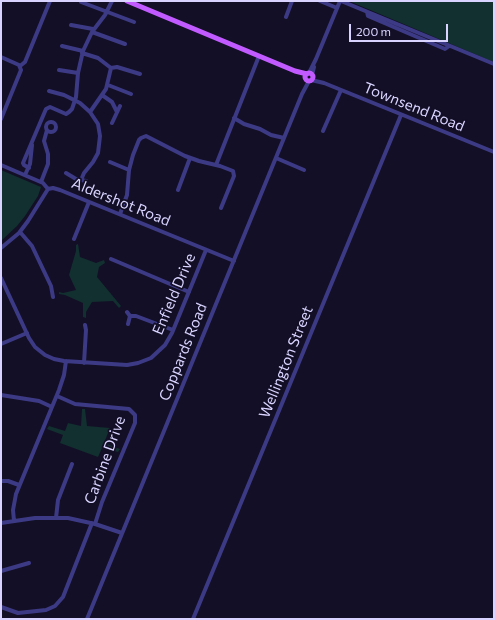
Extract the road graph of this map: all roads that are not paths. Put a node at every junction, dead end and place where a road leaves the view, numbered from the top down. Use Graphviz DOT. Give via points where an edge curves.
graph roads {
  1 [pos="50,1"];
  2 [pos="112,1"];
  3 [pos="127,1"];
  4 [pos="292,1"];
  5 [pos="320,1"];
  6 [pos="340,1"];
  7 [pos="81,2"];
  8 [pos="337,8"];
  9 [pos="107,13"];
  10 [pos="286,17"];
  11 [pos="134,22"];
  12 [pos="71,25"];
  13 [pos="92,31"];
  14 [pos="125,44"];
  15 [pos="62,46"];
  16 [pos="83,52"];
  17 [pos="259,56"];
  18 [pos="1,57"];
  19 [pos="494,64"];
  20 [pos="20,66"];
  21 [pos="111,68"];
  22 [pos="59,70"];
  23 [pos="78,73"];
  24 [pos="140,74"];
  25 [pos="309,77"];
  26 [pos="108,85"];
  27 [pos="49,90"];
  28 [pos="340,90"];
  29 [pos="131,94"];
  30 [pos="102,95"];
  31 [pos="75,100"];
  32 [pos="120,106"];
  33 [pos="90,112"];
  34 [pos="117,112"];
  35 [pos="401,115"];
  36 [pos="234,118"];
  37 [pos="1,119"];
  38 [pos="112,123"];
  39 [pos="47,130"];
  40 [pos="323,131"];
  41 [pos="284,138"];
  42 [pos="494,152"];
  43 [pos="190,158"];
  44 [pos="276,158"];
  45 [pos="110,162"];
  46 [pos="1,165"];
  47 [pos="216,165"];
  48 [pos="129,170"];
  49 [pos="304,170"];
  50 [pos="66,173"];
  51 [pos="25,175"];
  52 [pos="41,182"];
  53 [pos="48,189"];
  54 [pos="178,190"];
  55 [pos="89,202"];
  56 [pos="221,208"];
  57 [pos="120,214"];
  58 [pos="20,232"];
  59 [pos="74,239"];
  60 [pos="1,248"];
  61 [pos="206,250"];
  62 [pos="111,259"];
  63 [pos="234,261"];
  64 [pos="1,278"];
  65 [pos="189,292"];
  66 [pos="53,297"];
  67 [pos="126,312"];
  68 [pos="130,316"];
  69 [pos="128,324"];
  70 [pos="85,325"];
  71 [pos="173,330"];
  72 [pos="27,333"];
  73 [pos="1,344"];
  74 [pos="66,361"];
  75 [pos="84,362"];
  76 [pos="1,395"];
  77 [pos="56,396"];
  78 [pos="52,407"];
  79 [pos="72,464"];
  80 [pos="1,480"];
  81 [pos="19,485"];
  82 [pos="56,518"];
  83 [pos="14,521"];
  84 [pos="1,523"];
  85 [pos="94,523"];
  86 [pos="122,533"];
  87 [pos="29,563"];
  88 [pos="1,571"];
  89 [pos="1,607"];
  90 [pos="87,619"];
  91 [pos="193,619"];
  1 -- 20 [label="street" via="25,62"];
  2 -- 9 [label="street"];
  3 -- 17 [label="main road, Townsend Road"];
  4 -- 10 [label="street"];
  5 -- 8 [label="street"];
  6 -- 8 [label="street, Coppards Road"];
  6 -- 19 [label="street"];
  7 -- 9 [label="street"];
  8 -- 25 [label="street, Coppards Road"];
  9 -- 11 [label="street"];
  9 -- 13 [label="street"];
  12 -- 13 [label="street"];
  13 -- 14 [label="street"];
  13 -- 16 [label="street"];
  15 -- 16 [label="street"];
  16 -- 21 [label="street" via="98,58"];
  16 -- 23 [label="street"];
  17 -- 25 [label="main road, Townsend Road"];
  17 -- 36 [label="street"];
  18 -- 20 [label="street"];
  20 -- 37 [label="street" via="20,74"];
  21 -- 24 [label="street" via="117,67"];
  21 -- 26 [label="street"];
  22 -- 23 [label="street"];
  23 -- 31 [label="street"];
  25 -- 28 [label="street, Townsend Road"];
  25 -- 41 [label="street, Coppards Road"];
  26 -- 29 [label="street"];
  26 -- 30 [label="street"];
  27 -- 31 [label="street"];
  28 -- 35 [label="street, Townsend Road"];
  28 -- 40 [label="street"];
  30 -- 33 [label="street"];
  30 -- 34 [label="street" via="112,102"];
  31 -- 33 [label="street"];
  31 -- 51 [label="street" via="68,113 47,108 23,164 28,168"];
  32 -- 34 [label="street"];
  33 -- 50 [label="street" via="98,124 100,142 96,158 84,173 84,181"];
  34 -- 38 [label="street"];
  35 -- 42 [label="street, Townsend Road"];
  35 -- 91 [label="street, Wellington Street"];
  36 -- 41 [label="street" via="271,135"];
  36 -- 47 [label="street"];
  39 -- 52 [label="street" via="44,141 48,164"];
  41 -- 44 [label="street, Coppards Road"];
  43 -- 47 [label="street"];
  43 -- 48 [label="street" via="146,136 137,144"];
  43 -- 54 [label="street"];
  44 -- 49 [label="street"];
  44 -- 63 [label="street, Coppards Road"];
  45 -- 48 [label="street"];
  46 -- 51 [label="street, Aldershot Road"];
  47 -- 56 [label="street" via="234,173"];
  48 -- 57 [label="street" via="127,195"];
  51 -- 52 [label="street, Aldershot Road"];
  52 -- 53 [label="street, Aldershot Road"];
  53 -- 55 [label="street, Aldershot Road" via="56,189"];
  53 -- 58 [label="street"];
  55 -- 57 [label="street, Aldershot Road"];
  55 -- 59 [label="street"];
  57 -- 61 [label="street, Aldershot Road"];
  58 -- 60 [label="street"];
  58 -- 66 [label="street" via="32,246 51,286"];
  61 -- 63 [label="street, Aldershot Road"];
  61 -- 65 [label="street, Enfield Drive"];
  62 -- 65 [label="street"];
  63 -- 86 [label="street, Coppards Road"];
  64 -- 72 [label="street, Enfield Drive"];
  65 -- 71 [label="street, Enfield Drive"];
  67 -- 68 [label="street"];
  68 -- 69 [label="street"];
  68 -- 71 [label="street"];
  70 -- 75 [label="street"];
  71 -- 75 [label="street, Enfield Drive" via="166,345 145,361 127,365"];
  72 -- 73 [label="street"];
  72 -- 74 [label="street, Enfield Drive" via="31,342 40,351 54,359"];
  74 -- 75 [label="street, Enfield Drive"];
  74 -- 77 [label="street"];
  76 -- 78 [label="street" via="39,401"];
  77 -- 78 [label="street"];
  77 -- 85 [label="street, Carbine Drive" via="75,404 129,409 135,415 133,427"];
  78 -- 81 [label="street"];
  79 -- 82 [label="street" via="58,500"];
  80 -- 81 [label="street"];
  81 -- 83 [label="street" via="13,510"];
  82 -- 83 [label="street"];
  82 -- 85 [label="street"];
  83 -- 84 [label="street"];
  85 -- 86 [label="street"];
  85 -- 89 [label="street" via="63,597 56,606 46,610 18,613"];
  86 -- 90 [label="street, Coppards Road"];
  87 -- 88 [label="street"];
}
